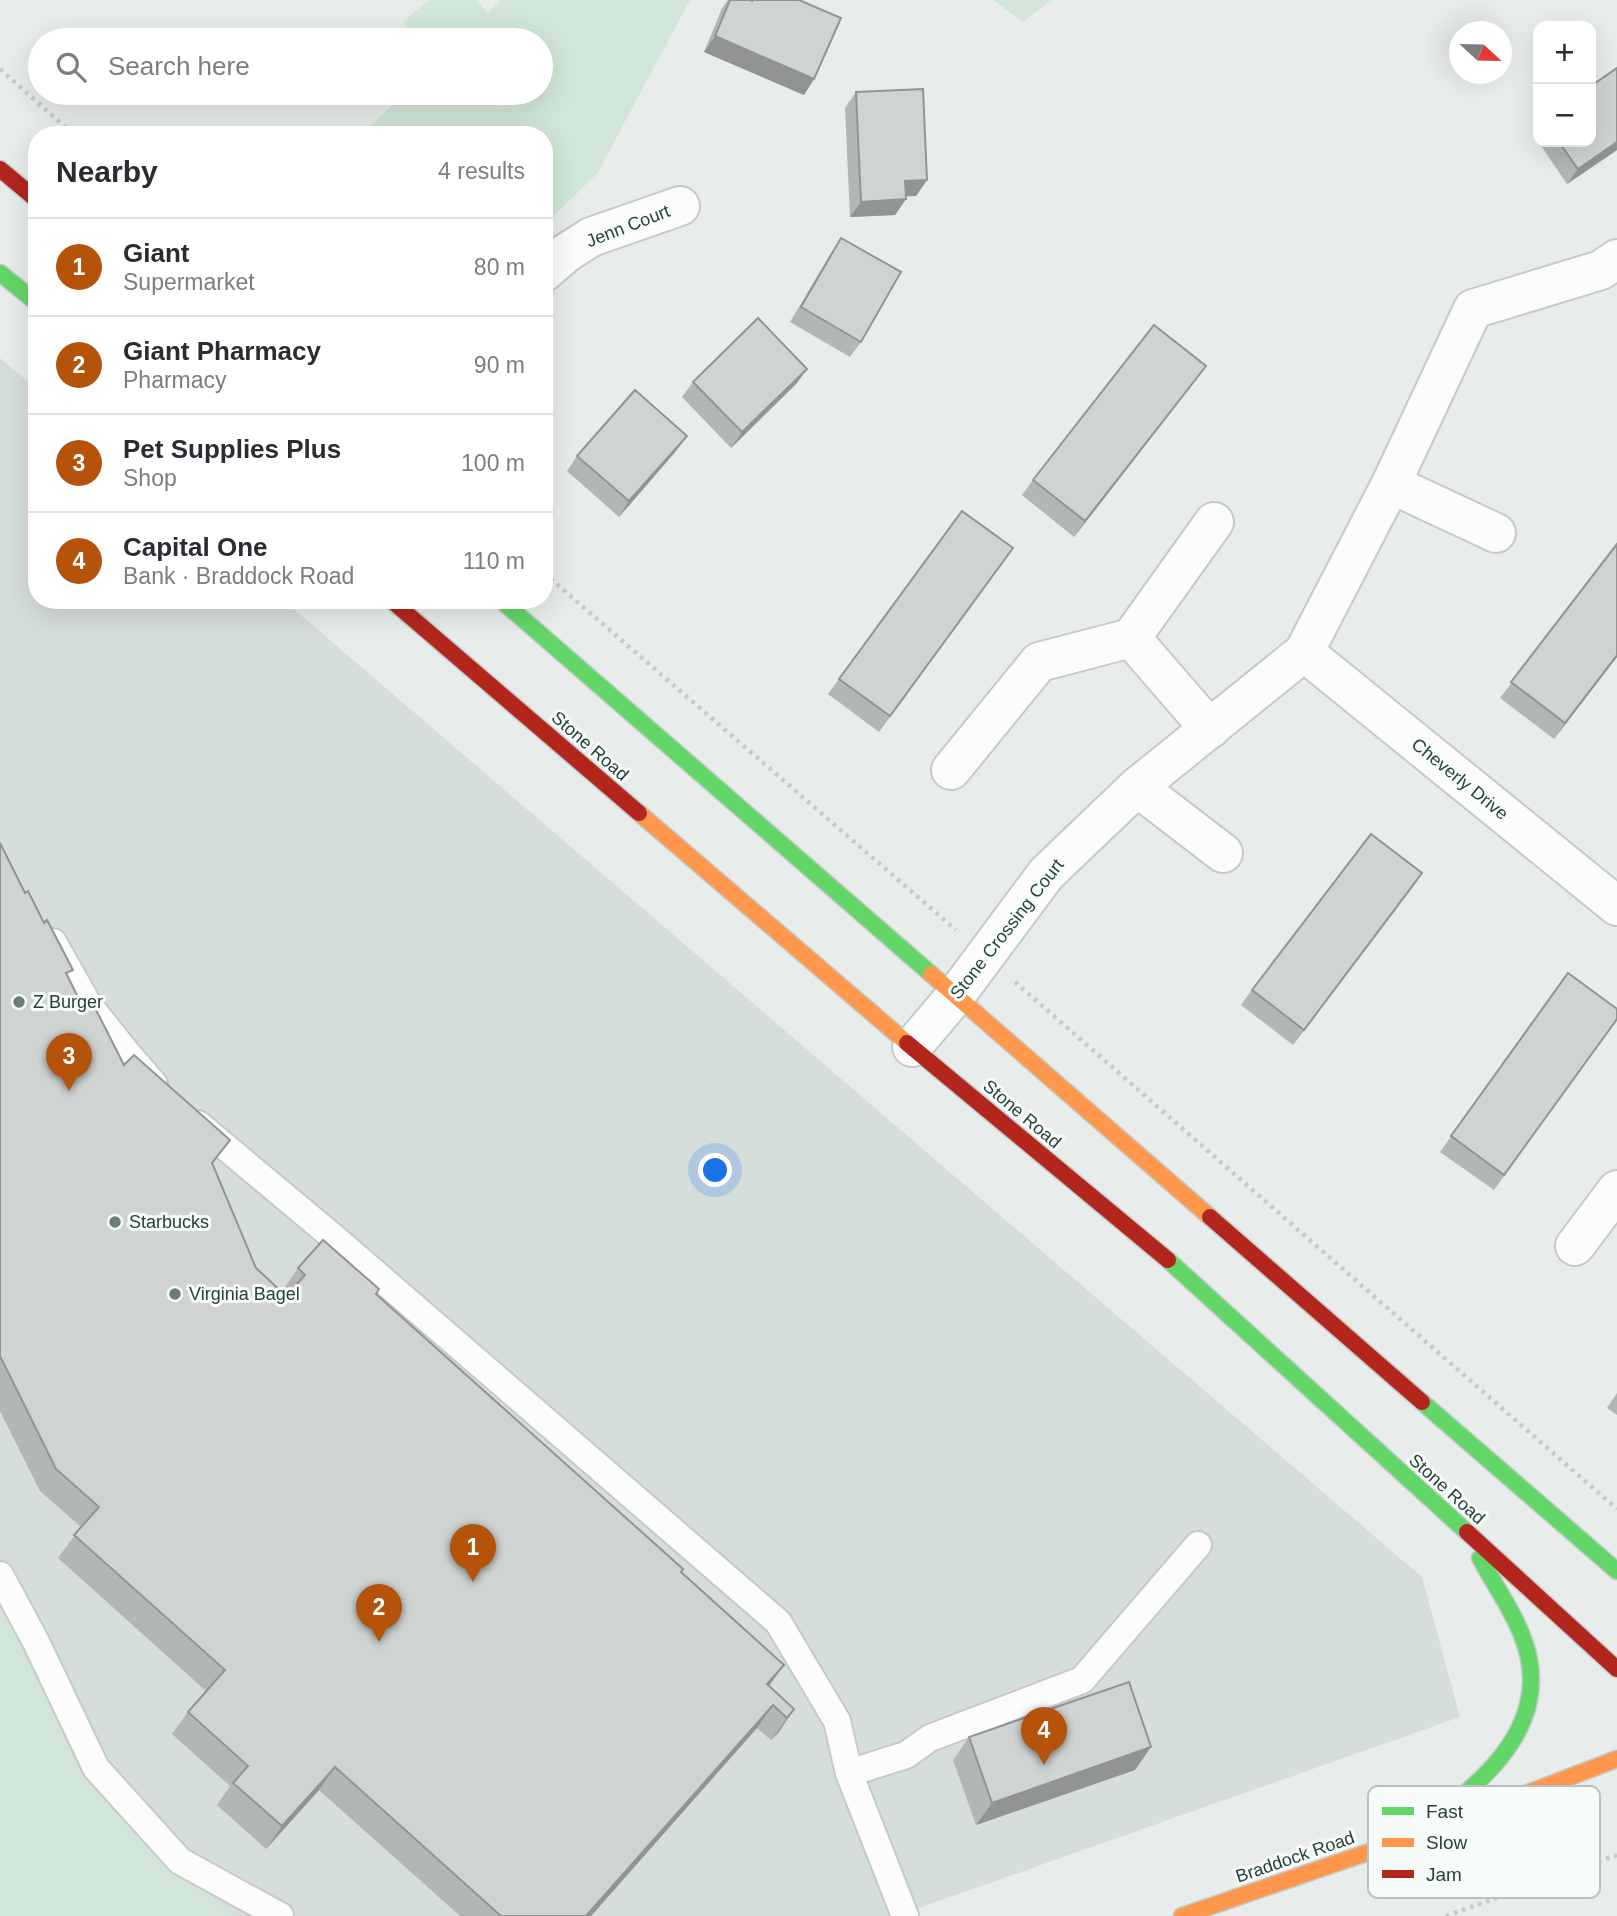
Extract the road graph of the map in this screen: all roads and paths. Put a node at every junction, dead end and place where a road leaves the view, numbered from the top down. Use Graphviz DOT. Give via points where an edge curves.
graph roads {
  1 [pos="0,69"];
  2 [pos="28,94"];
  3 [pos="40,105"];
  4 [pos="64,126"];
  5 [pos="0,169"];
  6 [pos="28,192"];
  7 [pos="680,206"];
  8 [pos="1617,259"];
  9 [pos="553,264"];
  10 [pos="0,273"];
  11 [pos="28,296"];
  12 [pos="1391,484"];
  13 [pos="1214,522"];
  14 [pos="1496,533"];
  15 [pos="553,581"];
  16 [pos="401,609"];
  17 [pos="511,609"];
  18 [pos="1131,638"];
  19 [pos="1304,652"];
  20 [pos="1210,729"];
  21 [pos="951,770"];
  22 [pos="1137,787"];
  23 [pos="1223,853"];
  24 [pos="1617,905"];
  25 [pos="44,926"];
  26 [pos="985,956"];
  27 [pos="956,995"];
  28 [pos="912,1047"];
  29 [pos="1617,1190"];
  30 [pos="1575,1246"];
  31 [pos="1617,1509"];
  32 [pos="1468,1534"];
  33 [pos="1198,1545"];
  34 [pos="1617,1571"];
  35 [pos="0,1575"];
  36 [pos="1617,1669"];
  37 [pos="1617,1759"];
  38 [pos="849,1773"];
  39 [pos="1473,1786"];
  40 [pos="1546,1786"];
  41 [pos="1368,1852"];
  42 [pos="1617,1855"];
  43 [pos="1600,1861"];
  44 [pos="1496,1898"];
  45 [pos="280,1916"];
  46 [pos="905,1916"];
  47 [pos="1182,1916"];
  48 [pos="1446,1916"];
  1 -- 2 [label="path"];
  3 -- 4 [label="path"];
  5 -- 6 [label="main road"];
  7 -- 9 [label="street, Jenn Court" via="591,237"];
  8 -- 12 [label="street, Stone Crossing Court" via="1601,270 1473,309"];
  10 -- 11 [label="main road"];
  12 -- 14 [label="street"];
  12 -- 19 [label="street, Stone Crossing Court"];
  13 -- 18 [label="street"];
  15 -- 26 [label="path"];
  16 -- 28 [label="main road, Stone Road"];
  17 -- 27 [label="main road"];
  18 -- 20 [label="street"];
  18 -- 21 [label="street" via="1039,662"];
  19 -- 20 [label="street, Stone Crossing Court"];
  19 -- 24 [label="street, Cheverly Drive"];
  20 -- 22 [label="street, Stone Crossing Court"];
  22 -- 23 [label="street"];
  22 -- 26 [label="street, Stone Crossing Court" via="1046,874"];
  25 -- 38 [label="lane" via="88,1004 173,1103 778,1622 837,1721"];
  26 -- 27 [label="street, Stone Crossing Court"];
  26 -- 31 [label="path"];
  27 -- 28 [label="street, Stone Crossing Court"];
  27 -- 34 [label="main road"];
  28 -- 32 [label="main road, Stone Road" via="1172,1264"];
  29 -- 30 [label="street"];
  32 -- 36 [label="main road, Stone Road"];
  32 -- 39 [label="main road" via="1520,1632 1530,1661 1531,1686 1528,1712 1519,1731 1503,1756"];
  33 -- 38 [label="lane" via="1082,1680 930,1738 906,1755"];
  35 -- 45 [label="lane" via="96,1768 180,1861"];
  37 -- 40 [label="main road, Braddock Road"];
  38 -- 46 [label="lane"];
  41 -- 47 [label="main road, Braddock Road"];
  42 -- 43 [label="path"];
  44 -- 48 [label="path"];
}
